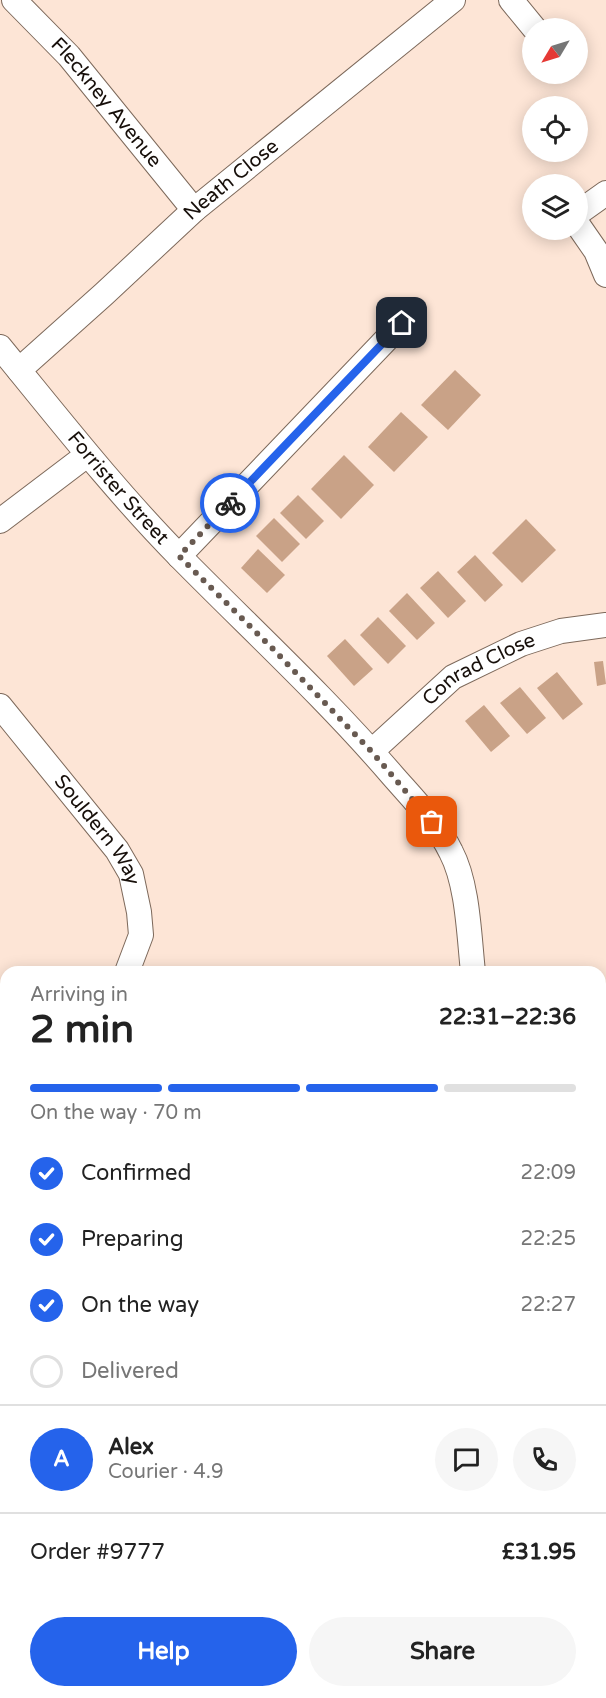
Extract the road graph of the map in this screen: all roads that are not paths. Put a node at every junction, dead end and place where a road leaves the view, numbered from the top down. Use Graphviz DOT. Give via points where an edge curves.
graph roads {
  1 [pos="14,0"];
  2 [pos="453,0"];
  3 [pos="511,0"];
  4 [pos="526,18"];
  5 [pos="606,192"];
  6 [pos="588,206"];
  7 [pos="194,210"];
  8 [pos="588,239"];
  9 [pos="606,274"];
  10 [pos="402,323"];
  11 [pos="0,347"];
  12 [pos="19,370"];
  13 [pos="87,455"];
  14 [pos="0,521"];
  15 [pos="179,556"];
  16 [pos="606,625"];
  17 [pos="0,706"];
  18 [pos="372,752"];
  19 [pos="129,966"];
  20 [pos="472,966"];
  1 -- 7 [label="street, Fleckney Avenue" via="69,56"];
  2 -- 7 [label="street, Neath Close"];
  3 -- 4 [label="street"];
  5 -- 6 [label="street"];
  7 -- 12 [label="street, Neath Close"];
  8 -- 9 [label="street"];
  10 -- 15 [label="street"];
  11 -- 12 [label="street, Forrister Street"];
  12 -- 13 [label="street, Forrister Street"];
  13 -- 14 [label="street"];
  13 -- 15 [label="street, Forrister Street"];
  15 -- 18 [label="street, Forrister Street"];
  16 -- 18 [label="street, Conrad Close" via="561,631 531,641 453,677"];
  17 -- 19 [label="street, Souldern Way" via="117,850 131,874 141,935"];
  18 -- 20 [label="street, Forrister Street" via="432,822 452,853 463,886"];
}
